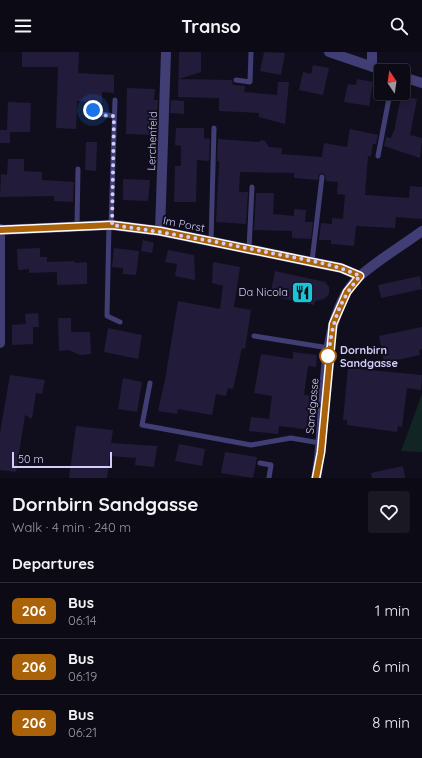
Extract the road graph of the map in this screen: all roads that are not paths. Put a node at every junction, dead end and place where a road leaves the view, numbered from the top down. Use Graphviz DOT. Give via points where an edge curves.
graph roads {
  1 [pos="166,52"];
  2 [pos="251,52"];
  3 [pos="329,52"];
  4 [pos="372,52"];
  5 [pos="372,67"];
  6 [pos="410,79"];
  7 [pos="236,80"];
  8 [pos="422,83"];
  9 [pos="115,100"];
  10 [pos="389,100"];
  11 [pos="92,102"];
  12 [pos="114,116"];
  13 [pos="214,128"];
  14 [pos="378,156"];
  15 [pos="78,169"];
  16 [pos="322,177"];
  17 [pos="252,187"];
  18 [pos="77,225"];
  19 [pos="110,225"];
  20 [pos="0,230"];
  21 [pos="160,231"];
  22 [pos="422,231"];
  23 [pos="211,241"];
  24 [pos="249,249"];
  25 [pos="312,261"];
  26 [pos="360,276"];
  27 [pos="120,322"];
  28 [pos="254,336"];
  29 [pos="0,343"];
  30 [pos="329,348"];
  31 [pos="150,383"];
  32 [pos="321,443"];
  33 [pos="260,463"];
  34 [pos="269,478"];
  35 [pos="316,478"];
  1 -- 21 [label="street, Lerchenfeld"];
  2 -- 7 [label="lane" via="250,82"];
  3 -- 5 [label="street"];
  4 -- 5 [label="street"];
  6 -- 8 [label="street"];
  9 -- 12 [label="lane"];
  10 -- 14 [label="lane"];
  11 -- 12 [label="lane" via="95,113"];
  12 -- 19 [label="lane"];
  13 -- 23 [label="lane"];
  15 -- 18 [label="lane"];
  16 -- 25 [label="lane"];
  17 -- 24 [label="lane"];
  18 -- 19 [label="street, Im Porst"];
  18 -- 20 [label="street, Im Porst"];
  19 -- 21 [label="street, Im Porst"];
  19 -- 27 [label="lane" via="107,316"];
  20 -- 29 [label="street"];
  21 -- 23 [label="street, Im Porst"];
  22 -- 26 [label="street, Sandgasse"];
  23 -- 24 [label="street, Im Porst"];
  24 -- 25 [label="street, Im Porst"];
  25 -- 26 [label="street, Im Porst"];
  26 -- 30 [label="street, Sandgasse" via="347,292 333,324"];
  28 -- 30 [label="lane"];
  30 -- 32 [label="street, Sandgasse"];
  31 -- 32 [label="lane" via="142,425 251,445 291,438"];
  32 -- 35 [label="street, Sandgasse"];
  33 -- 34 [label="lane" via="271,465"];
}
